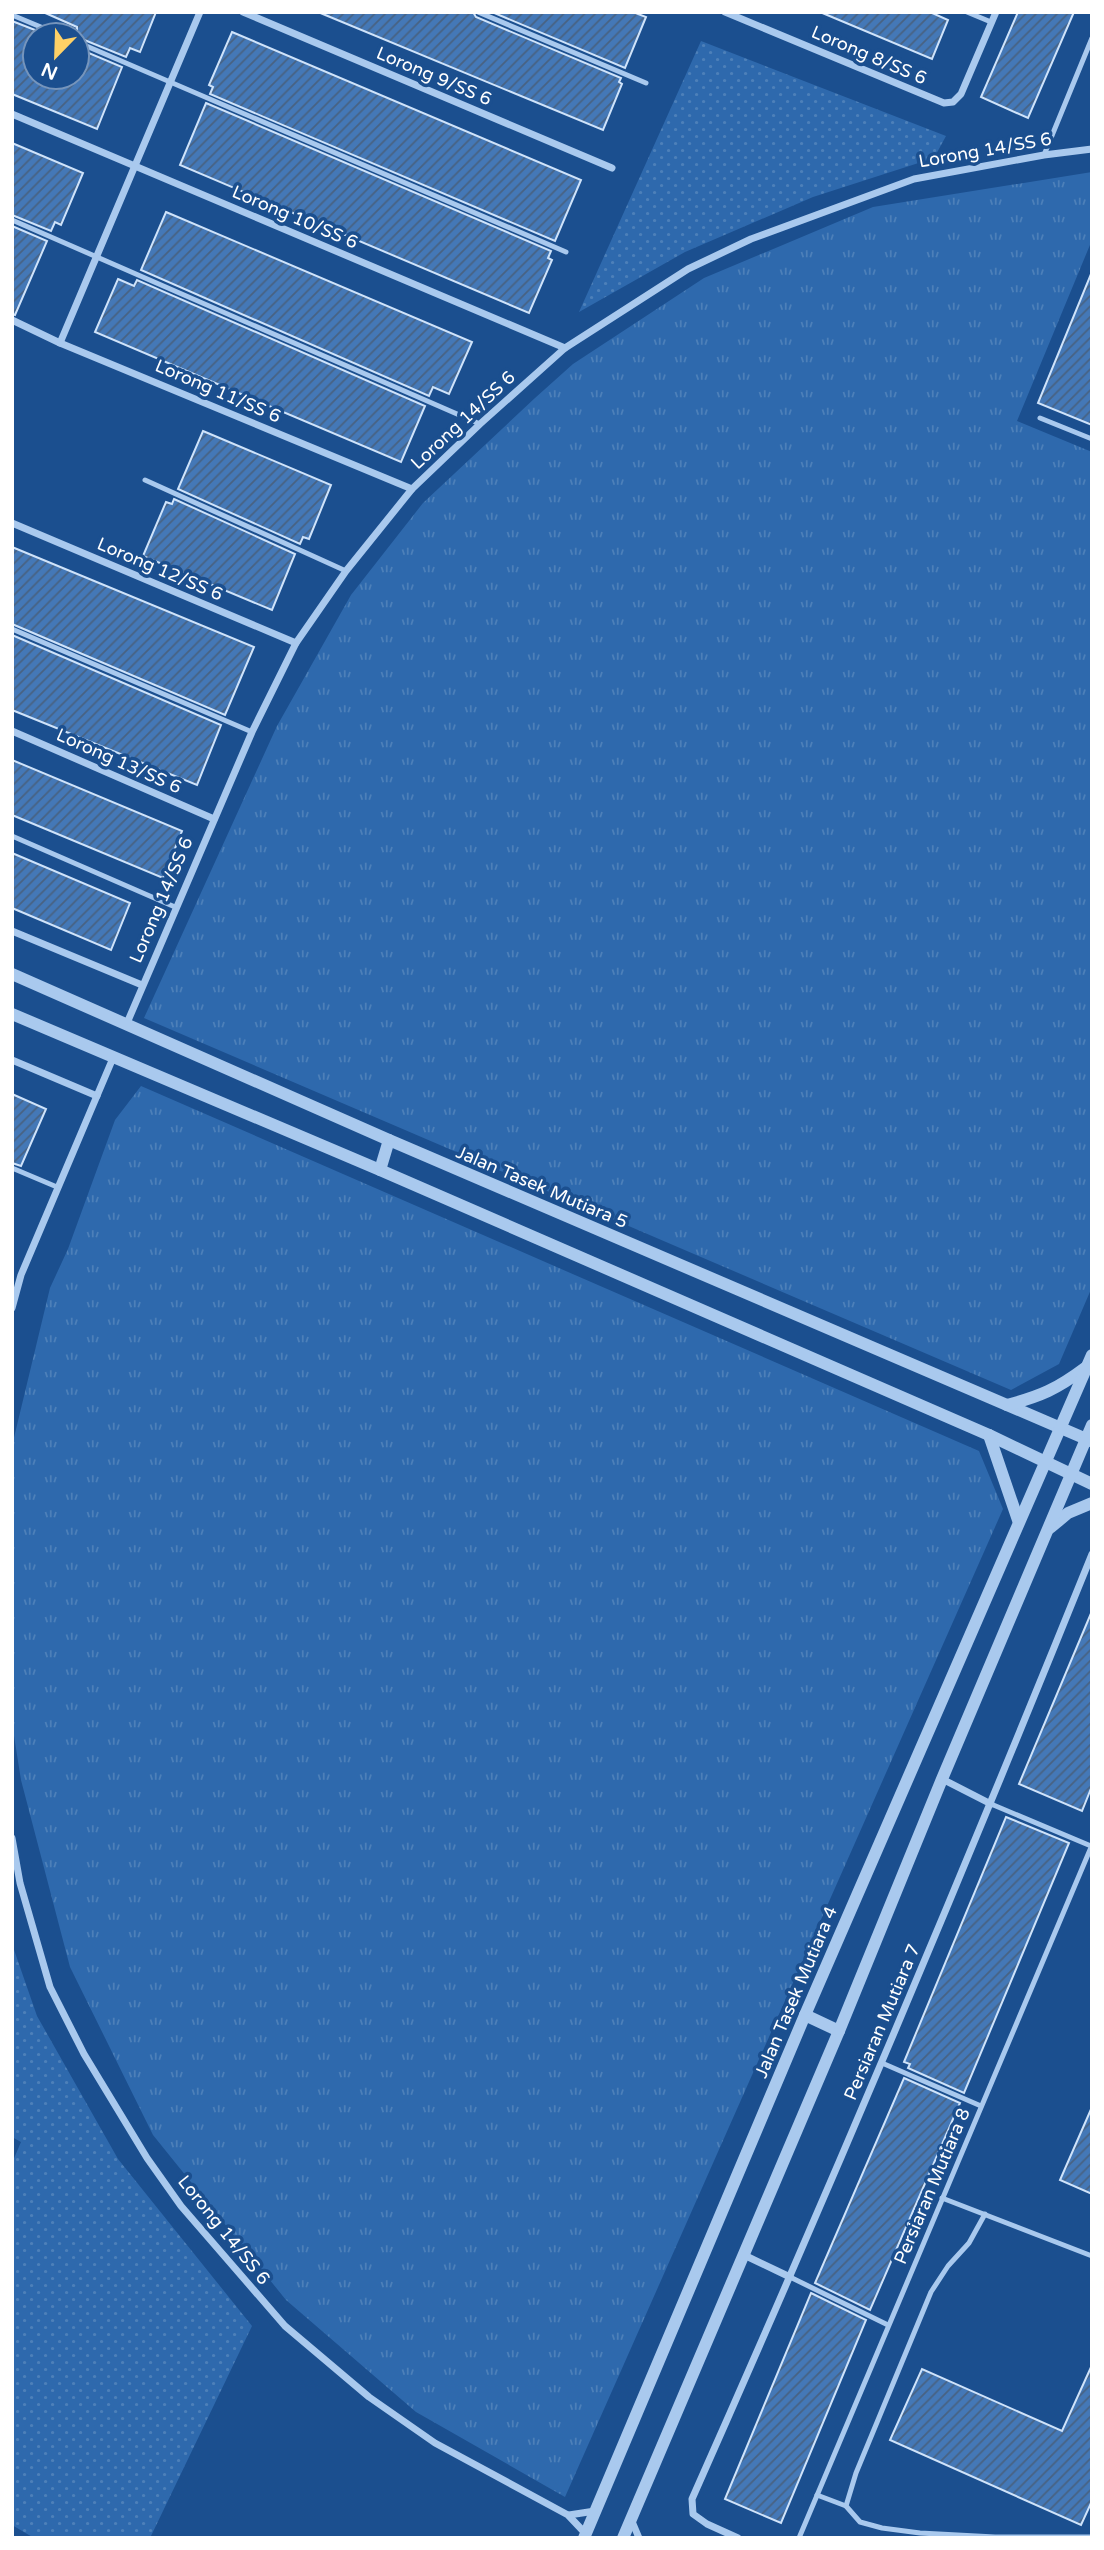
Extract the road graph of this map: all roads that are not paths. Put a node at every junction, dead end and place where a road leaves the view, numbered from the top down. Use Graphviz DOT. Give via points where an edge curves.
graph roads {
  1 [pos="200,12"];
  2 [pos="243,12"];
  3 [pos="478,12"];
  4 [pos="725,12"];
  5 [pos="967,12"];
  6 [pos="996,12"];
  7 [pos="991,22"];
  8 [pos="1092,38"];
  9 [pos="91,48"];
  10 [pos="171,82"];
  11 [pos="646,83"];
  12 [pos="12,114"];
  13 [pos="1092,149"];
  14 [pos="1044,155"];
  15 [pos="135,167"];
  16 [pos="612,168"];
  17 [pos="12,220"];
  18 [pos="566,252"];
  19 [pos="97,256"];
  20 [pos="12,320"];
  21 [pos="60,342"];
  22 [pos="565,348"];
  23 [pos="1040,418"];
  24 [pos="480,424"];
  25 [pos="1092,439"];
  26 [pos="145,480"];
  27 [pos="412,489"];
  28 [pos="12,523"];
  29 [pos="346,571"];
  30 [pos="12,629"];
  31 [pos="296,643"];
  32 [pos="12,731"];
  33 [pos="252,732"];
  34 [pos="214,819"];
  35 [pos="12,836"];
  36 [pos="175,907"];
  37 [pos="12,931"];
  38 [pos="12,974"];
  39 [pos="142,985"];
  40 [pos="12,1014"];
  41 [pos="127,1023"];
  42 [pos="113,1058"];
  43 [pos="12,1060"];
  44 [pos="97,1096"];
  45 [pos="389,1140"];
  46 [pos="12,1168"];
  47 [pos="380,1170"];
  48 [pos="57,1187"];
  49 [pos="12,1272"];
  50 [pos="21,1275"];
  51 [pos="12,1308"];
  52 [pos="1089,1361"];
  53 [pos="1007,1405"];
  54 [pos="1092,1425"];
  55 [pos="1059,1428"];
  56 [pos="989,1435"];
  57 [pos="1089,1440"];
  58 [pos="1045,1462"];
  59 [pos="1070,1475"];
  60 [pos="1092,1485"];
  61 [pos="1092,1503"];
  62 [pos="1018,1520"];
  63 [pos="1049,1529"];
  64 [pos="1092,1554"];
  65 [pos="942,1779"];
  66 [pos="991,1804"];
  67 [pos="12,1838"];
  68 [pos="1092,1846"];
  69 [pos="804,2015"];
  70 [pos="839,2031"];
  71 [pos="882,2063"];
  72 [pos="981,2106"];
  73 [pos="942,2198"];
  74 [pos="985,2214"];
  75 [pos="744,2255"];
  76 [pos="1092,2256"];
  77 [pos="790,2277"];
  78 [pos="888,2325"];
  79 [pos="817,2495"];
  80 [pos="846,2506"];
  81 [pos="595,2511"];
  82 [pos="568,2515"];
  83 [pos="631,2519"];
  84 [pos="585,2535"];
  85 [pos="1092,2537"];
  86 [pos="623,2538"];
  87 [pos="639,2538"];
  88 [pos="738,2538"];
  89 [pos="799,2538"];
  1 -- 10 [label="street"];
  2 -- 16 [label="street, Lorong 9/SS 6"];
  3 -- 11 [label="lane"];
  4 -- 7 [label="street, Lorong 8/SS 6" via="944,103 961,94"];
  5 -- 7 [label="lane"];
  6 -- 7 [label="street"];
  8 -- 14 [label="lane"];
  9 -- 10 [label="lane"];
  10 -- 15 [label="street"];
  10 -- 18 [label="lane"];
  12 -- 15 [label="street, Lorong 10/SS 6"];
  13 -- 14 [label="street, Lorong 14/SS 6"];
  14 -- 22 [label="street, Lorong 14/SS 6" via="914,179 751,239 688,269"];
  15 -- 19 [label="street"];
  15 -- 22 [label="street, Lorong 10/SS 6"];
  17 -- 19 [label="lane"];
  19 -- 21 [label="street"];
  19 -- 24 [label="lane"];
  20 -- 21 [label="street, Lorong 11/SS 6"];
  21 -- 27 [label="street, Lorong 11/SS 6"];
  22 -- 24 [label="street, Lorong 14/SS 6"];
  23 -- 25 [label="lane"];
  24 -- 27 [label="street, Lorong 14/SS 6"];
  26 -- 29 [label="lane"];
  27 -- 29 [label="street, Lorong 14/SS 6"];
  28 -- 31 [label="street, Lorong 12/SS 6"];
  29 -- 31 [label="street, Lorong 14/SS 6"];
  30 -- 33 [label="lane"];
  31 -- 33 [label="street, Lorong 14/SS 6"];
  32 -- 34 [label="street, Lorong 13/SS 6"];
  33 -- 34 [label="street, Lorong 14/SS 6"];
  34 -- 36 [label="street, Lorong 14/SS 6"];
  35 -- 36 [label="lane"];
  36 -- 39 [label="street, Lorong 14/SS 6"];
  37 -- 39 [label="street"];
  38 -- 41 [label="street, Jalan Tasek Mutiara 5"];
  39 -- 41 [label="street, Lorong 14/SS 6"];
  40 -- 42 [label="street"];
  41 -- 45 [label="street, Jalan Tasek Mutiara 5"];
  42 -- 44 [label="street"];
  42 -- 47 [label="street"];
  43 -- 44 [label="street"];
  44 -- 48 [label="street"];
  45 -- 47 [label="street"];
  45 -- 53 [label="street, Jalan Tasek Mutiara 5"];
  46 -- 48 [label="lane"];
  47 -- 56 [label="street"];
  48 -- 50 [label="street"];
  49 -- 50 [label="street"];
  50 -- 51 [label="street"];
  52 -- 53 [label="street" via="1041,1396"];
  52 -- 55 [label="street, Jalan Tasek Mutiara 4"];
  53 -- 55 [label="street, Jalan Tasek Mutiara 5"];
  54 -- 57 [label="street"];
  55 -- 57 [label="street, Jalan Tasek Mutiara 5"];
  55 -- 58 [label="street, Jalan Tasek Mutiara 4"];
  56 -- 58 [label="street"];
  56 -- 62 [label="street"];
  57 -- 59 [label="street"];
  58 -- 59 [label="street"];
  58 -- 62 [label="street, Jalan Tasek Mutiara 4"];
  59 -- 60 [label="street"];
  59 -- 63 [label="street"];
  61 -- 63 [label="street" via="1068,1513"];
  62 -- 69 [label="street, Jalan Tasek Mutiara 4"];
  63 -- 65 [label="street"];
  64 -- 66 [label="street, Persiaran Mutiara 7"];
  65 -- 66 [label="street"];
  65 -- 70 [label="street"];
  66 -- 68 [label="lane"];
  66 -- 71 [label="street, Persiaran Mutiara 7"];
  67 -- 82 [label="street, Lorong 14/SS 6" via="50,1987 84,2054 181,2206 285,2326 369,2397 435,2443"];
  68 -- 72 [label="lane, Persiaran Mutiara 8"];
  69 -- 70 [label="street"];
  69 -- 81 [label="street, Jalan Tasek Mutiara 4"];
  70 -- 75 [label="street"];
  71 -- 72 [label="lane"];
  71 -- 77 [label="street, Persiaran Mutiara 7"];
  72 -- 73 [label="lane, Persiaran Mutiara 8"];
  73 -- 74 [label="lane"];
  73 -- 78 [label="lane, Persiaran Mutiara 8"];
  74 -- 76 [label="lane"];
  74 -- 80 [label="lane" via="931,2292"];
  75 -- 77 [label="street"];
  75 -- 83 [label="street"];
  77 -- 78 [label="lane"];
  77 -- 88 [label="street, Persiaran Mutiara 7" via="692,2499 694,2514"];
  78 -- 79 [label="lane, Persiaran Mutiara 8"];
  79 -- 80 [label="lane"];
  79 -- 89 [label="lane, Persiaran Mutiara 8"];
  80 -- 85 [label="lane" via="860,2522 920,2533"];
  81 -- 82 [label="street"];
  81 -- 84 [label="street, Jalan Tasek Mutiara 4"];
  82 -- 84 [label="street, Lorong 14/SS 6"];
  83 -- 86 [label="street"];
  83 -- 87 [label="street"];
}
